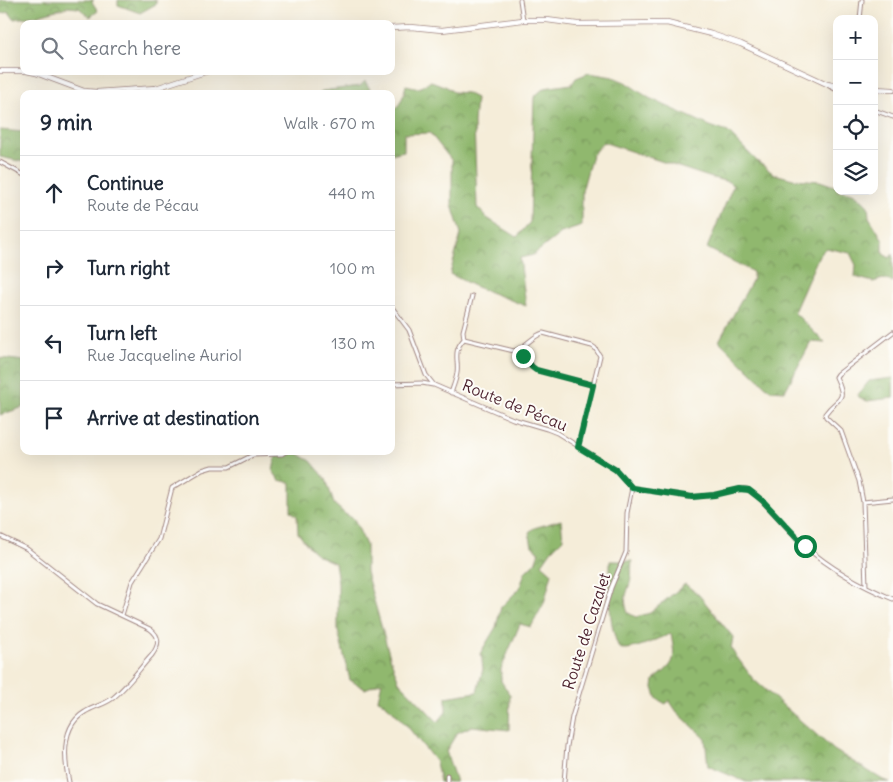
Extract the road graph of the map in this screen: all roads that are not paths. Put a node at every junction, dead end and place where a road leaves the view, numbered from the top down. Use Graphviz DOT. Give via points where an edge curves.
graph roads {
  1 [pos="520,0"];
  2 [pos="862,0"];
  3 [pos="860,15"];
  4 [pos="523,20"];
  5 [pos="395,28"];
  6 [pos="0,71"];
  7 [pos="20,71"];
  8 [pos="41,75"];
  9 [pos="196,75"];
  10 [pos="827,84"];
  11 [pos="833,85"];
  12 [pos="833,88"];
  13 [pos="878,89"];
  14 [pos="81,90"];
  15 [pos="126,90"];
  16 [pos="893,90"];
  17 [pos="878,112"];
  18 [pos="893,118"];
  19 [pos="0,162"];
  20 [pos="20,173"];
  21 [pos="472,296"];
  22 [pos="395,312"];
  23 [pos="893,332"];
  24 [pos="464,339"];
  25 [pos="519,350"];
  26 [pos="427,377"];
  27 [pos="422,383"];
  28 [pos="395,384"];
  29 [pos="434,385"];
  30 [pos="593,385"];
  31 [pos="451,393"];
  32 [pos="578,447"];
  33 [pos="253,455"];
  34 [pos="632,488"];
  35 [pos="893,499"];
  36 [pos="863,502"];
  37 [pos="0,536"];
  38 [pos="866,586"];
  39 [pos="893,599"];
  40 [pos="122,615"];
  41 [pos="447,775"];
  42 [pos="69,782"];
  43 [pos="448,782"];
  44 [pos="564,782"];
  1 -- 4 [label="street"];
  2 -- 3 [label="street"];
  4 -- 5 [label="street" via="442,30"];
  4 -- 10 [label="street" via="577,24 664,23 689,28 741,44"];
  6 -- 7 [label="street"];
  8 -- 14 [label="street"];
  9 -- 15 [label="street" via="156,88"];
  10 -- 11 [label="street"];
  10 -- 12 [label="street"];
  13 -- 16 [label="street"];
  17 -- 18 [label="street"];
  19 -- 20 [label="street"];
  21 -- 24 [label="street"];
  22 -- 26 [label="street, Route de Pécau" via="412,336"];
  23 -- 36 [label="street" via="838,374 836,378 842,397 825,414 841,431 858,476"];
  24 -- 25 [label="street"];
  24 -- 31 [label="street" via="458,346 457,374"];
  25 -- 30 [label="street" via="536,370"];
  25 -- 30 [label="street" via="543,332 592,346 600,356"];
  26 -- 27 [label="street"];
  26 -- 29 [label="street, Route de Pécau"];
  27 -- 28 [label="street"];
  27 -- 29 [label="street"];
  29 -- 31 [label="street, Route de Pécau"];
  30 -- 32 [label="street"];
  31 -- 32 [label="street, Route de Pécau" via="513,419 547,429"];
  32 -- 34 [label="street, Route de Pécau" via="616,470"];
  33 -- 40 [label="street" via="229,467 202,470 172,488 159,539 132,582"];
  34 -- 38 [label="street" via="692,497 749,490 816,555"];
  34 -- 44 [label="street, Route de Cazalet" via="627,513 626,552 611,588 572,717"];
  35 -- 36 [label="street"];
  36 -- 38 [label="street"];
  37 -- 40 [label="street" via="32,553 97,604"];
  38 -- 39 [label="street"];
  40 -- 42 [label="street" via="155,632 158,643 152,656 118,693 81,714 72,724 65,748"];
  41 -- 43 [label="street"];
}
